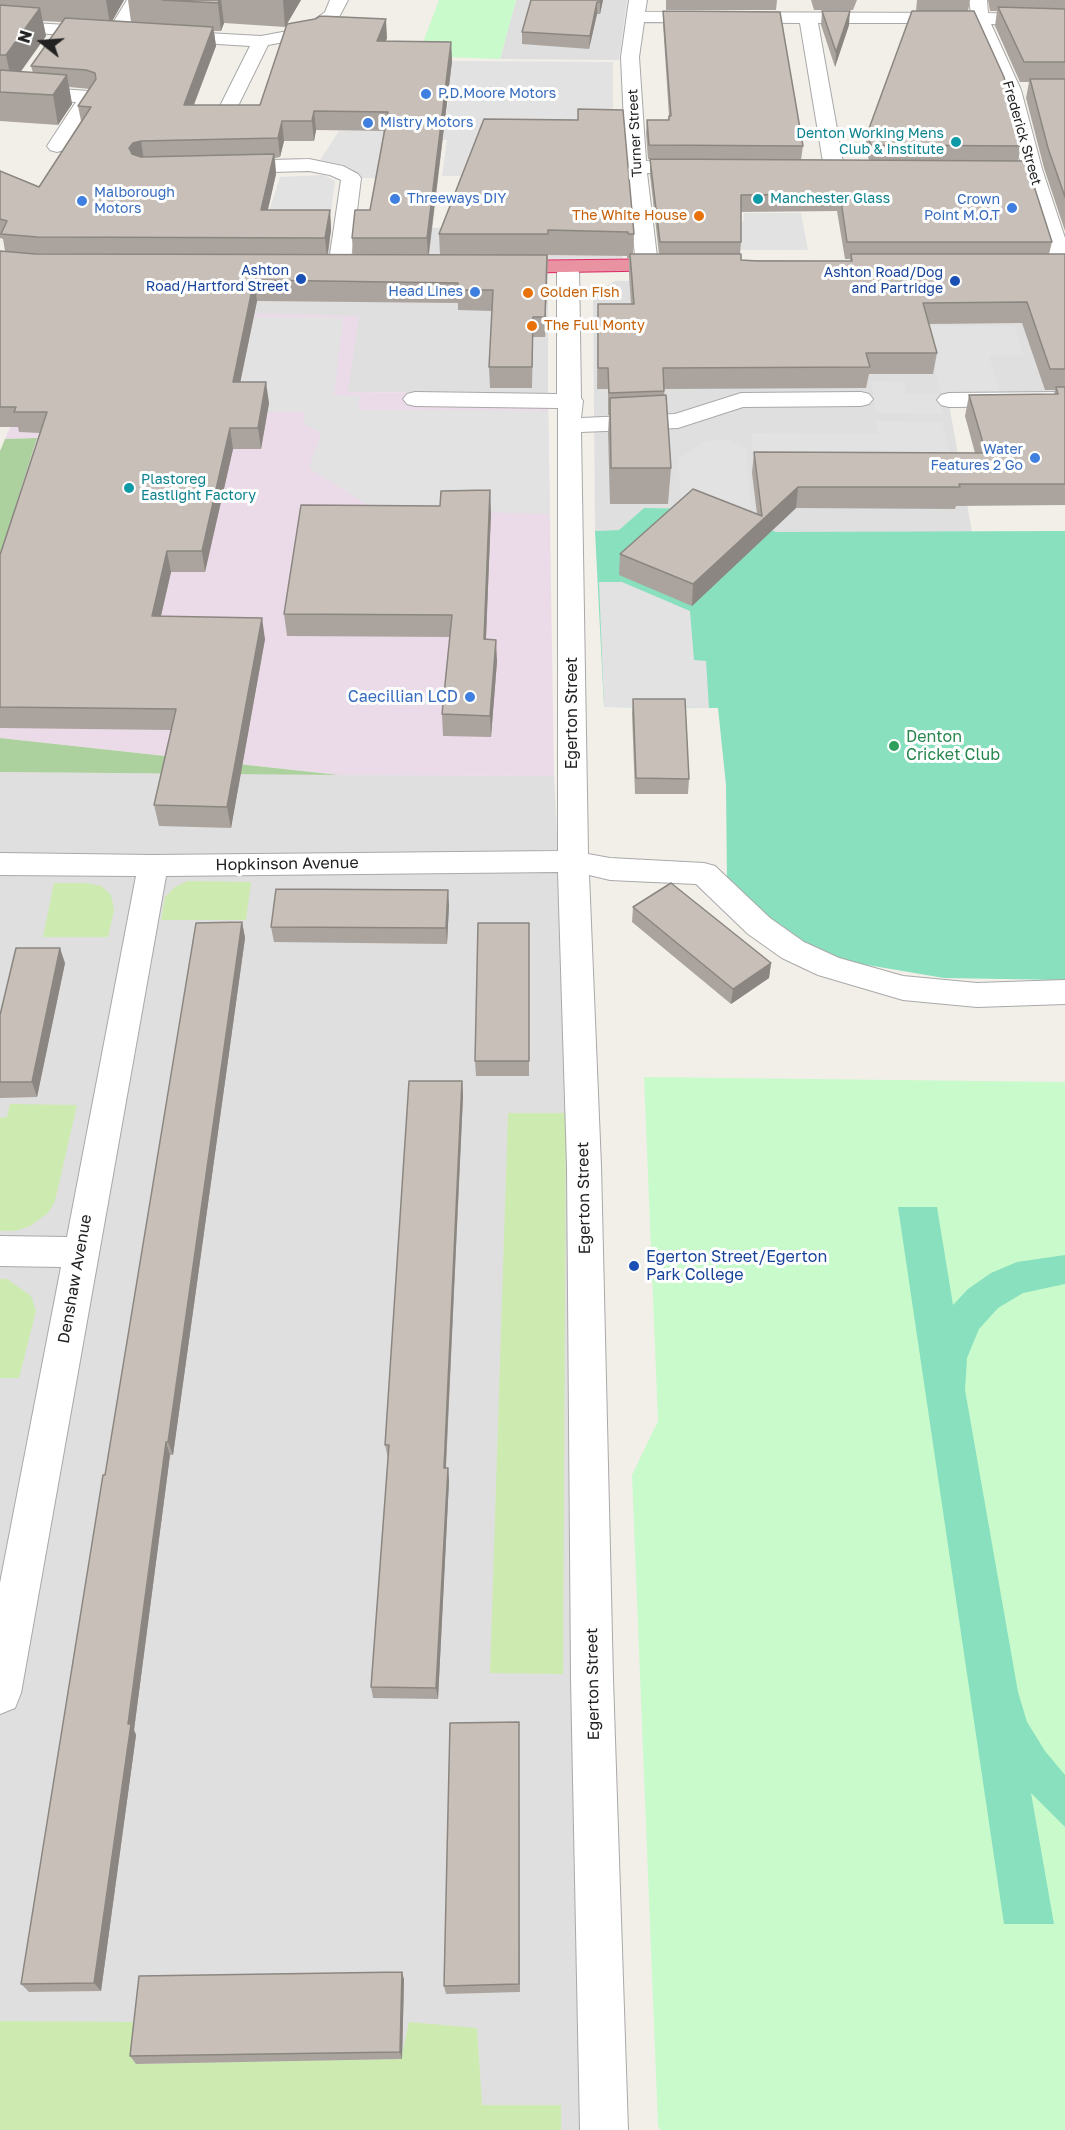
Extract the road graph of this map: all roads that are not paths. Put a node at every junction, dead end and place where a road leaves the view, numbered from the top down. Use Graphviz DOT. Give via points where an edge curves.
graph roads {
  1 [pos="136,0"];
  2 [pos="339,0"];
  3 [pos="637,9"];
  4 [pos="979,9"];
  5 [pos="808,18"];
  6 [pos="1065,21"];
  7 [pos="0,26"];
  8 [pos="62,30"];
  9 [pos="116,33"];
  10 [pos="261,41"];
  11 [pos="50,48"];
  12 [pos="31,75"];
  13 [pos="1012,90"];
  14 [pos="1033,90"];
  15 [pos="9,92"];
  16 [pos="229,106"];
  17 [pos="57,146"];
  18 [pos="215,167"];
  19 [pos="636,168"];
  20 [pos="717,168"];
  21 [pos="811,168"];
  22 [pos="834,168"];
  23 [pos="857,168"];
  24 [pos="1009,169"];
  25 [pos="1032,169"];
  26 [pos="647,265"];
  27 [pos="691,266"];
  28 [pos="477,267"];
  29 [pos="568,267"];
  30 [pos="1041,267"];
  31 [pos="1065,267"];
  32 [pos="316,268"];
  33 [pos="339,268"];
  34 [pos="362,268"];
  35 [pos="416,399"];
  36 [pos="821,399"];
  37 [pos="861,399"];
  38 [pos="1065,399"];
  39 [pos="949,400"];
  40 [pos="571,413"];
  41 [pos="825,422"];
  42 [pos="573,861"];
  43 [pos="0,864"];
  44 [pos="153,866"];
  45 [pos="1065,992"];
  46 [pos="0,1251"];
  47 [pos="80,1252"];
  48 [pos="0,1693"];
  49 [pos="604,2130"];
  1 -- 9 [label="street"];
  2 -- 10 [label="street" via="332,15 310,32"];
  3 -- 5 [label="street"];
  3 -- 19 [label="street, Turner Street" via="630,57"];
  4 -- 5 [label="street"];
  4 -- 6 [label="street"];
  4 -- 13 [label="street, Frederick Street"];
  5 -- 22 [label="street"];
  7 -- 8 [label="street"];
  8 -- 9 [label="street"];
  8 -- 11 [label="street"];
  9 -- 10 [label="street"];
  10 -- 16 [label="street"];
  12 -- 15 [label="street"];
  13 -- 14 [label="street"];
  13 -- 25 [label="street, Frederick Street"];
  15 -- 17 [label="street" via="89,97"];
  18 -- 33 [label="street" via="309,165 336,170 351,178"];
  19 -- 20 [label="street"];
  19 -- 26 [label="street, Turner Street"];
  21 -- 22 [label="street"];
  22 -- 23 [label="street"];
  24 -- 25 [label="street"];
  25 -- 31 [label="street, Frederick Street"];
  26 -- 27 [label="highway"];
  26 -- 29 [label="highway"];
  28 -- 29 [label="highway"];
  29 -- 40 [label="street, Egerton Street"];
  30 -- 31 [label="highway"];
  32 -- 33 [label="highway"];
  33 -- 34 [label="highway"];
  35 -- 40 [label="street"];
  36 -- 37 [label="street"];
  36 -- 40 [label="street" via="741,400 678,422 647,424"];
  36 -- 41 [label="street"];
  38 -- 39 [label="street"];
  40 -- 42 [label="street, Egerton Street"];
  42 -- 44 [label="street, Hopkinson Avenue"];
  42 -- 45 [label="street, Hopkinson Avenue" via="610,869 704,874 759,926 793,950 829,967 903,988 977,995"];
  42 -- 49 [label="street, Egerton Street" via="584,1166"];
  43 -- 44 [label="street, Hopkinson Avenue"];
  44 -- 47 [label="street, Denshaw Avenue"];
  46 -- 47 [label="street"];
  47 -- 48 [label="street, Denshaw Avenue"];
}
